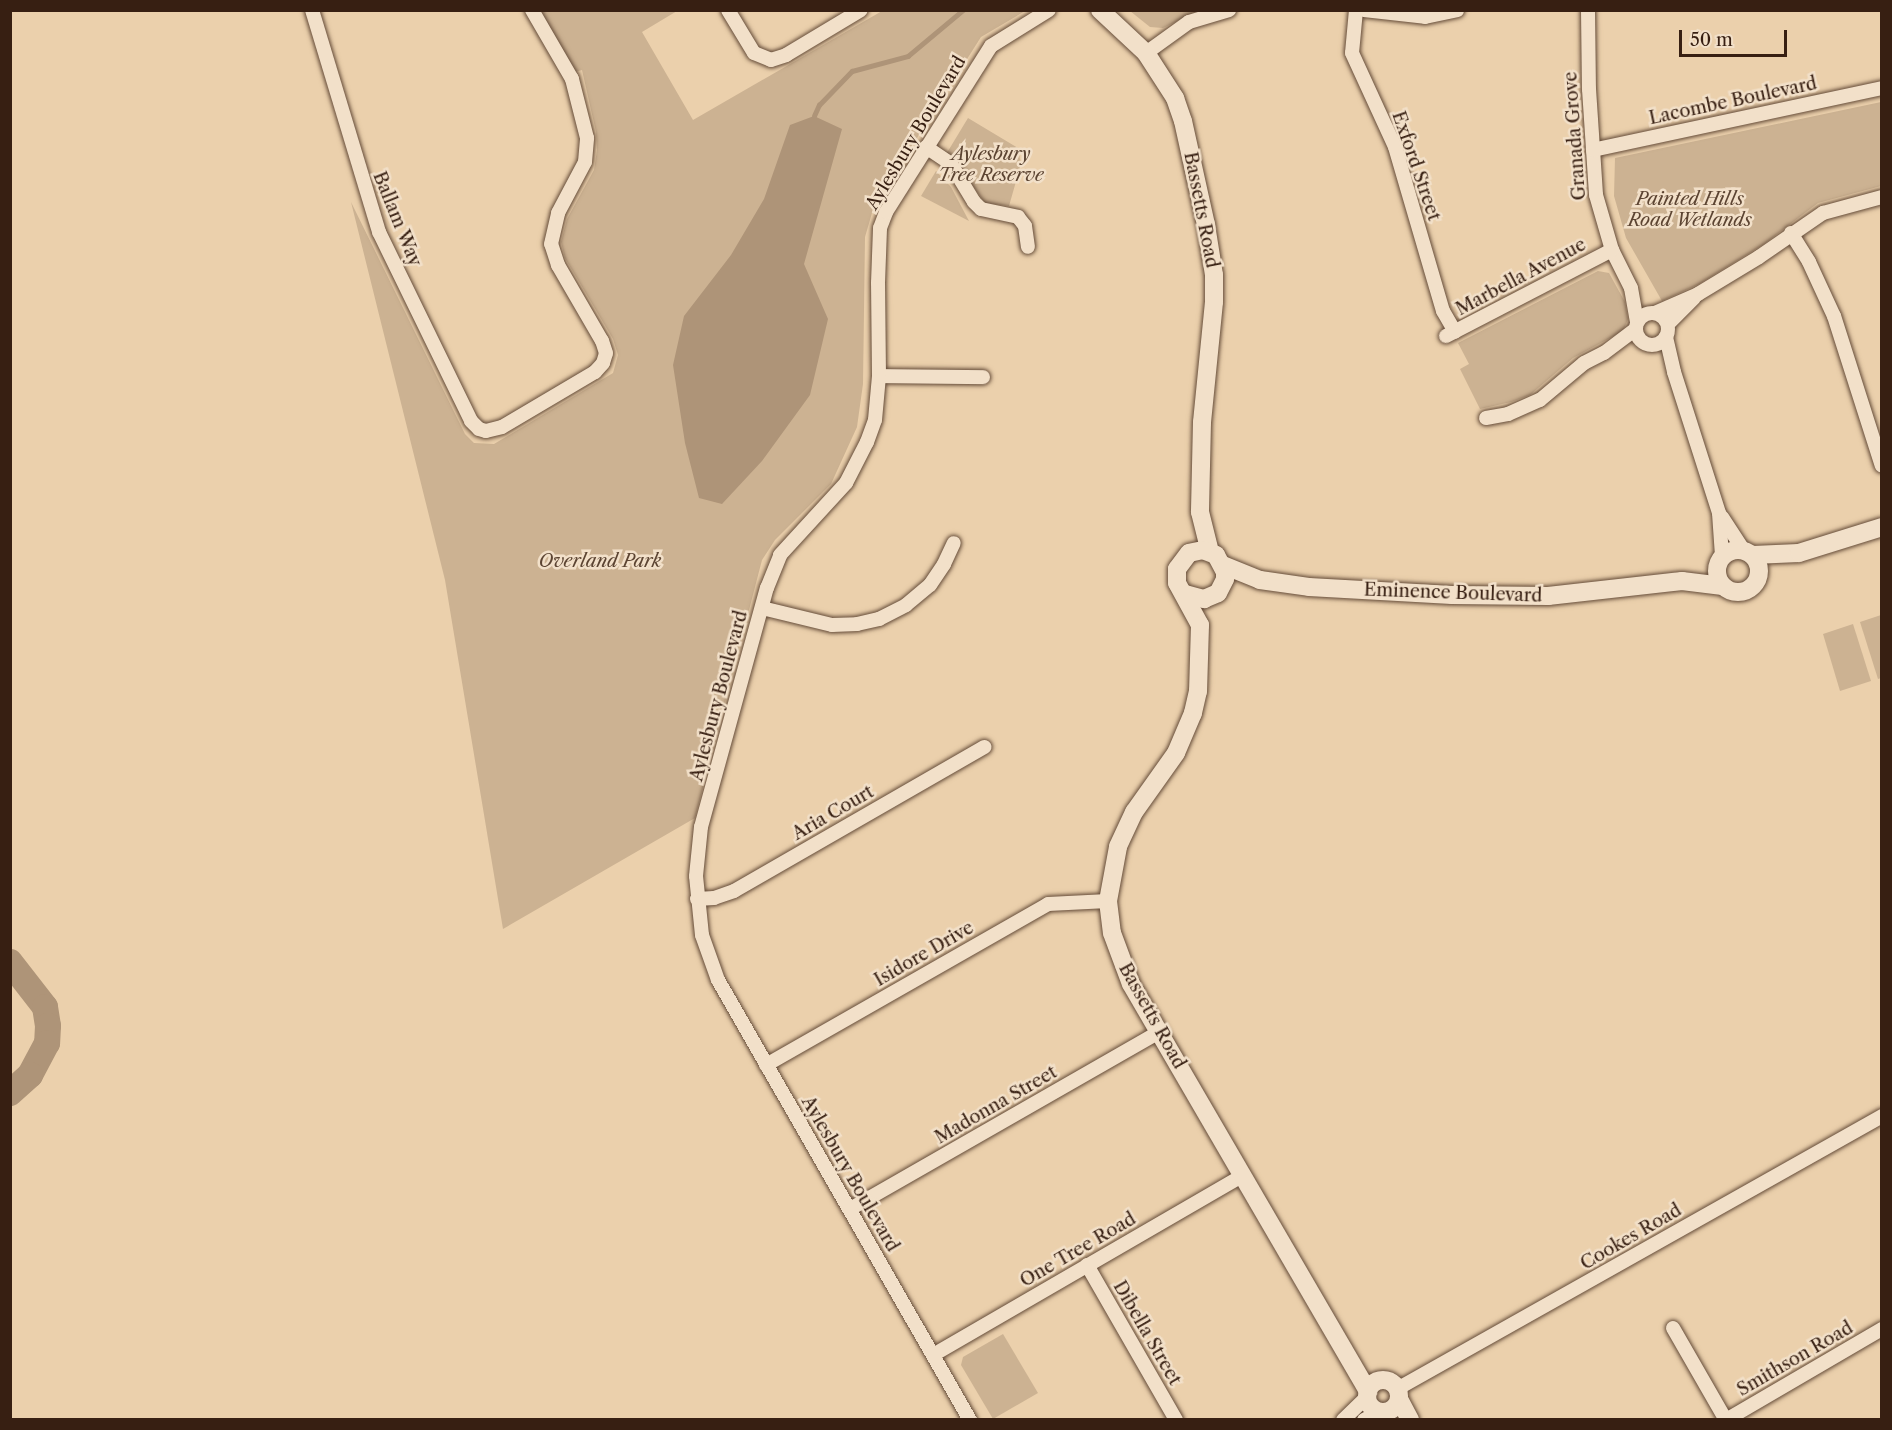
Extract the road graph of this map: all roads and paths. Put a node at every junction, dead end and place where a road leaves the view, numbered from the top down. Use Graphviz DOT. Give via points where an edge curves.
graph roads {
  1 [pos="312,10"];
  2 [pos="532,10"];
  3 [pos="728,10"];
  4 [pos="861,10"];
  5 [pos="1049,10"];
  6 [pos="1100,10"];
  7 [pos="1229,10"];
  8 [pos="1356,10"];
  9 [pos="1364,10"];
  10 [pos="1457,10"];
  11 [pos="1588,10"];
  12 [pos="1146,53"];
  13 [pos="1881,88"];
  14 [pos="926,147"];
  15 [pos="1593,150"];
  16 [pos="1881,197"];
  17 [pos="1791,233"];
  18 [pos="1028,247"];
  19 [pos="1612,250"];
  20 [pos="1631,288"];
  21 [pos="1698,294"];
  22 [pos="1654,312"];
  23 [pos="1637,325"];
  24 [pos="1667,331"];
  25 [pos="1450,334"];
  26 [pos="1648,344"];
  27 [pos="1604,353"];
  28 [pos="1674,372"];
  29 [pos="879,376"];
  30 [pos="983,377"];
  31 [pos="1486,418"];
  32 [pos="1881,466"];
  33 [pos="1200,512"];
  34 [pos="1719,513"];
  35 [pos="1881,527"];
  36 [pos="954,543"];
  37 [pos="1748,552"];
  38 [pos="1189,553"];
  39 [pos="1799,553"];
  40 [pos="1217,558"];
  41 [pos="1720,560"];
  42 [pos="1759,578"];
  43 [pos="1260,580"];
  44 [pos="1682,581"];
  45 [pos="1724,586"];
  46 [pos="1217,592"];
  47 [pos="1185,594"];
  48 [pos="762,609"];
  49 [pos="1200,625"];
  50 [pos="984,747"];
  51 [pos="697,899"];
  52 [pos="1108,901"];
  53 [pos="1159,1032"];
  54 [pos="766,1065"];
  55 [pos="1881,1116"];
  56 [pos="1242,1176"];
  57 [pos="850,1209"];
  58 [pos="1088,1265"];
  59 [pos="1673,1328"];
  60 [pos="1881,1329"];
  61 [pos="933,1355"];
  62 [pos="1381,1402"];
  63 [pos="970,1419"];
  64 [pos="1176,1419"];
  65 [pos="1343,1419"];
  66 [pos="1410,1419"];
  67 [pos="1726,1419"];
  1 -- 2 [label="street, Ballam Way" via="371,212 467,415 479,429 494,431 595,372 606,353 558,265 551,244 558,213 581,172 587,138 572,79"];
  3 -- 4 [label="street" via="754,53 766,60 786,55"];
  5 -- 14 [label="street, Aylesbury Boulevard" via="991,46"];
  6 -- 12 [label="street, Bassetts Road"];
  7 -- 12 [label="street" via="1189,22"];
  8 -- 25 [label="street, Exford Street" via="1353,52 1395,147"];
  9 -- 10 [label="street" via="1425,16"];
  11 -- 15 [label="street, Granada Grove"];
  12 -- 33 [label="street, Bassetts Road" via="1171,91 1183,121 1214,275 1202,422"];
  13 -- 15 [label="street, Lacombe Boulevard"];
  14 -- 18 [label="street" via="951,164 981,209 1018,217 1025,226"];
  14 -- 29 [label="street, Aylesbury Boulevard" via="880,228"];
  15 -- 19 [label="street, Granada Grove" via="1596,195"];
  16 -- 17 [label="street" via="1823,213"];
  17 -- 21 [label="street"];
  17 -- 32 [label="street" via="1834,316"];
  19 -- 20 [label="street, Granada Grove"];
  19 -- 25 [label="street, Marbella Avenue"];
  20 -- 22 [label="street, Granada Grove"];
  20 -- 23 [label="street, Granada Grove"];
  21 -- 22 [label="street"];
  21 -- 24 [label="street"];
  22 -- 23 [label="street" via="1644,315"];
  22 -- 24 [label="street" via="1663,316"];
  23 -- 26 [label="street" via="1638,337"];
  23 -- 27 [label="street"];
  24 -- 26 [label="street" via="1659,343"];
  24 -- 28 [label="street"];
  26 -- 27 [label="street"];
  26 -- 28 [label="street"];
  27 -- 31 [label="street" via="1579,367 1540,400 1508,414"];
  28 -- 34 [label="street"];
  29 -- 30 [label="street"];
  29 -- 48 [label="street, Aylesbury Boulevard" via="875,420 857,464 830,502 780,555"];
  33 -- 38 [label="street, Bassetts Road"];
  33 -- 40 [label="street, Bassetts Road"];
  34 -- 37 [label="street"];
  34 -- 41 [label="street"];
  35 -- 39 [label="street"];
  36 -- 48 [label="street" via="930,585 906,605 879,619 832,625"];
  37 -- 39 [label="street"];
  37 -- 41 [label="street" via="1732,550"];
  37 -- 42 [label="street" via="1760,566"];
  38 -- 40 [label="street" via="1196,551"];
  38 -- 47 [label="street, Bassetts Road" via="1177,569 1177,583"];
  39 -- 42 [label="street"];
  40 -- 43 [label="street, Eminence Boulevard"];
  40 -- 46 [label="street, Bassetts Road" via="1225,579"];
  41 -- 44 [label="street, Eminence Boulevard"];
  41 -- 45 [label="street" via="1718,576"];
  42 -- 45 [label="street" via="1751,588 1740,592"];
  43 -- 44 [label="street, Eminence Boulevard" via="1309,587 1513,598"];
  43 -- 46 [label="street, Eminence Boulevard"];
  44 -- 45 [label="street, Eminence Boulevard"];
  46 -- 47 [label="street" via="1198,599"];
  46 -- 49 [label="street, Bassetts Road"];
  47 -- 49 [label="street, Bassetts Road"];
  48 -- 51 [label="street, Aylesbury Boulevard" via="701,827"];
  49 -- 52 [label="street, Bassetts Road" via="1200,668 1193,713 1176,753 1125,828 1113,865"];
  50 -- 51 [label="street, Aria Court" via="734,891"];
  51 -- 54 [label="street, Aylesbury Boulevard" via="702,935 715,972"];
  52 -- 53 [label="street, Bassetts Road" via="1122,966"];
  52 -- 54 [label="street, Isidore Drive" via="1048,904"];
  53 -- 56 [label="street, Bassetts Road"];
  53 -- 57 [label="street, Madonna Street"];
  54 -- 57 [label="street, Aylesbury Boulevard"];
  55 -- 62 [label="street, Cookes Road"];
  56 -- 58 [label="street, One Tree Road"];
  56 -- 62 [label="street, Bassetts Road" via="1345,1351"];
  57 -- 61 [label="street, Aylesbury Boulevard"];
  58 -- 61 [label="street, One Tree Road"];
  58 -- 64 [label="street, Dibella Street"];
  59 -- 67 [label="street"];
  60 -- 67 [label="street, Smithson Road"];
  61 -- 63 [label="street, Aylesbury Boulevard"];
  62 -- 65 [label="street, Cookes Road"];
  62 -- 66 [label="street, Bassetts Road"];
}
